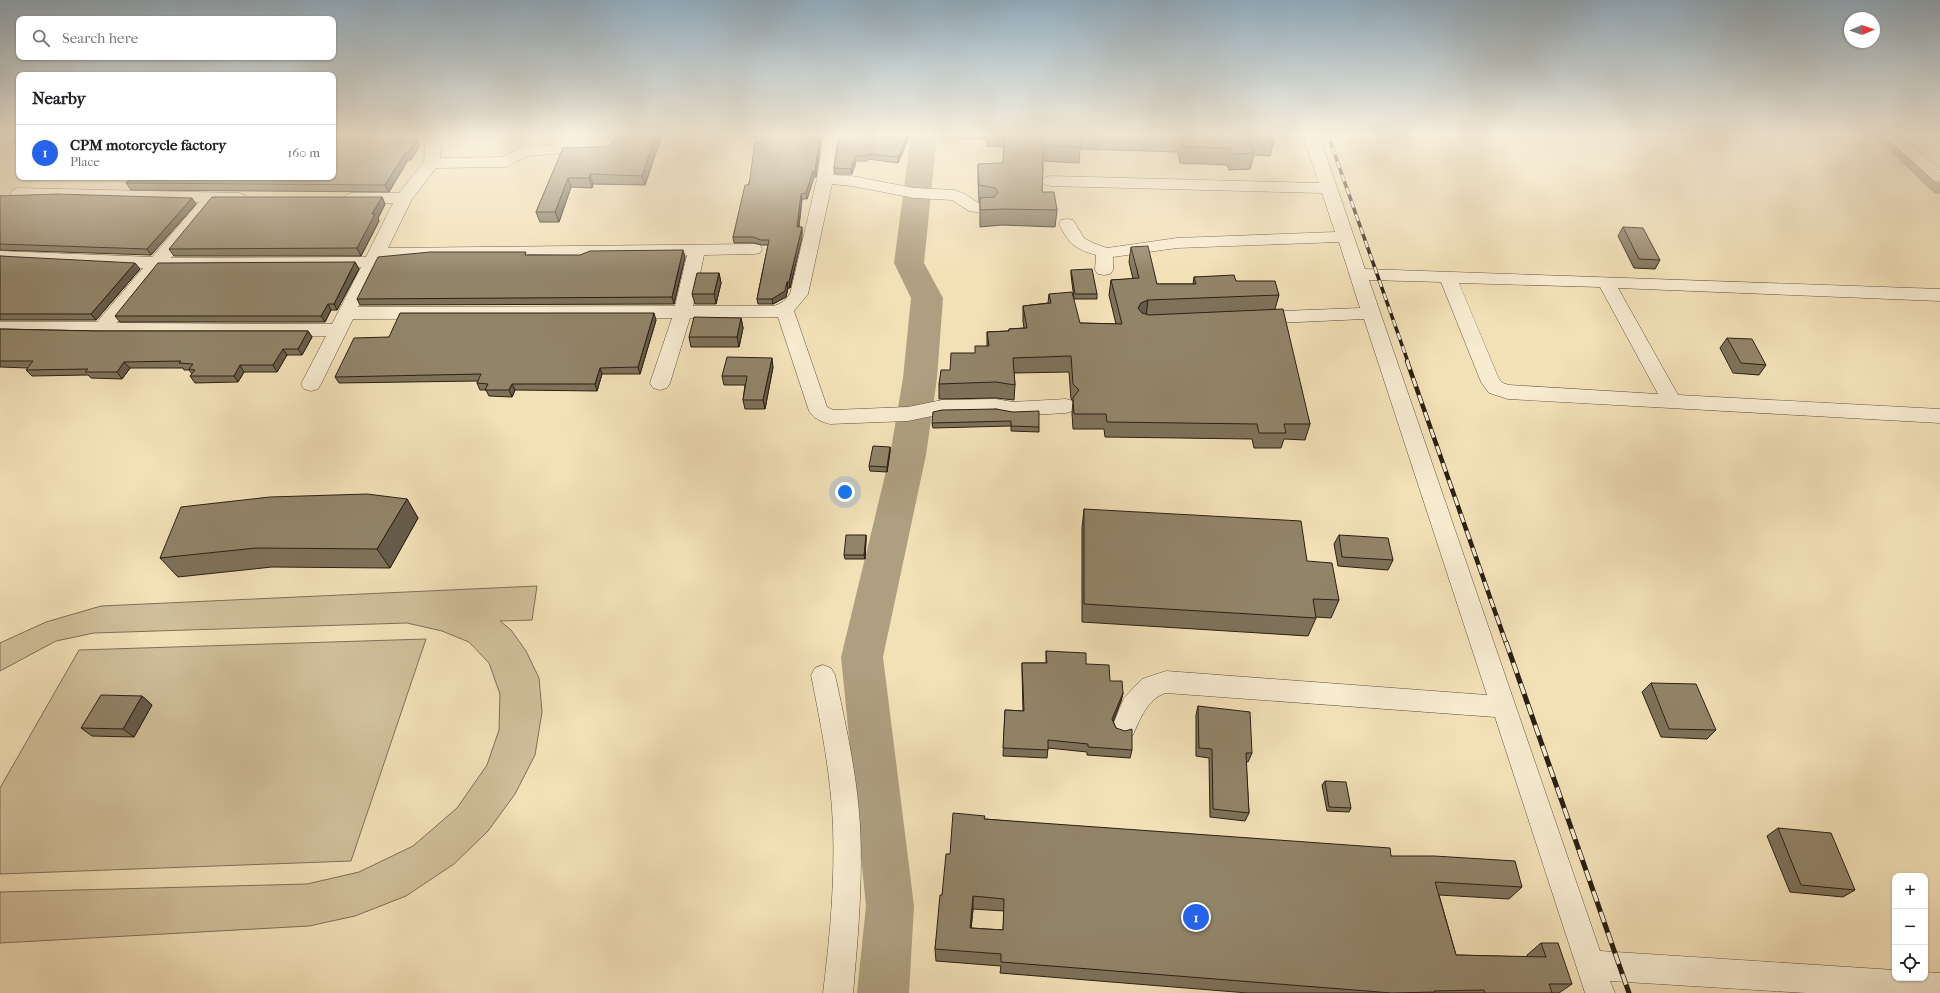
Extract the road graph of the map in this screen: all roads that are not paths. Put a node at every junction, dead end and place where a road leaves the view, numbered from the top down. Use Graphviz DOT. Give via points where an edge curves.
graph roads {
  1 [pos="417,181"];
  2 [pos="824,181"];
  3 [pos="854,181"];
  4 [pos="1064,181"];
  5 [pos="1327,181"];
  6 [pos="127,183"];
  7 [pos="1329,188"];
  8 [pos="18,193"];
  9 [pos="116,195"];
  10 [pos="211,198"];
  11 [pos="257,198"];
  12 [pos="334,198"];
  13 [pos="404,198"];
  14 [pos="988,209"];
  15 [pos="1067,224"];
  16 [pos="1345,238"];
  17 [pos="697,249"];
  18 [pos="754,249"];
  19 [pos="1107,253"];
  20 [pos="0,256"];
  21 [pos="374,257"];
  22 [pos="157,263"];
  23 [pos="1104,270"];
  24 [pos="1358,274"];
  25 [pos="1447,276"];
  26 [pos="1606,282"];
  27 [pos="1940,295"];
  28 [pos="785,310"];
  29 [pos="683,311"];
  30 [pos="346,313"];
  31 [pos="1371,313"];
  32 [pos="1239,319"];
  33 [pos="0,328"];
  34 [pos="101,330"];
  35 [pos="336,330"];
  36 [pos="660,383"];
  37 [pos="311,384"];
  38 [pos="1672,402"];
  39 [pos="1066,406"];
  40 [pos="1940,416"];
  41 [pos="823,675"];
  42 [pos="1504,707"];
  43 [pos="1124,727"];
  44 [pos="1591,965"];
  45 [pos="1940,987"];
  46 [pos="838,993"];
  47 [pos="1600,993"];
  1 -- 13 [label="street"];
  2 -- 28 [label="street" via="799,294"];
  3 -- 14 [label="street" via="914,194 960,197 968,205"];
  4 -- 7 [label="street"];
  5 -- 7 [label="street"];
  6 -- 9 [label="street"];
  7 -- 16 [label="street"];
  8 -- 9 [label="street"];
  9 -- 10 [label="street"];
  10 -- 11 [label="street"];
  10 -- 22 [label="street"];
  12 -- 13 [label="street"];
  13 -- 21 [label="street"];
  15 -- 19 [label="street" via="1073,238 1078,242"];
  16 -- 19 [label="street" via="1177,243"];
  16 -- 24 [label="street"];
  17 -- 18 [label="street"];
  17 -- 21 [label="street"];
  17 -- 29 [label="street"];
  19 -- 23 [label="street"];
  20 -- 22 [label="street"];
  21 -- 22 [label="street"];
  21 -- 30 [label="street"];
  22 -- 34 [label="street"];
  24 -- 25 [label="street"];
  24 -- 31 [label="street"];
  25 -- 26 [label="street"];
  25 -- 38 [label="street" via="1491,382 1496,388 1516,393"];
  26 -- 27 [label="street"];
  26 -- 38 [label="street"];
  28 -- 29 [label="street"];
  28 -- 39 [label="street" via="818,406 830,417 908,414 942,407 996,406 1013,409"];
  29 -- 30 [label="street"];
  29 -- 36 [label="street"];
  30 -- 35 [label="street"];
  31 -- 32 [label="street"];
  31 -- 42 [label="street"];
  33 -- 34 [label="street"];
  34 -- 35 [label="street"];
  35 -- 37 [label="street"];
  38 -- 40 [label="street"];
  41 -- 46 [label="street" via="845,803 847,846 844,944"];
  42 -- 43 [label="street" via="1166,682 1151,686 1133,706"];
  42 -- 44 [label="street"];
  44 -- 45 [label="street"];
  44 -- 47 [label="street"];
}
